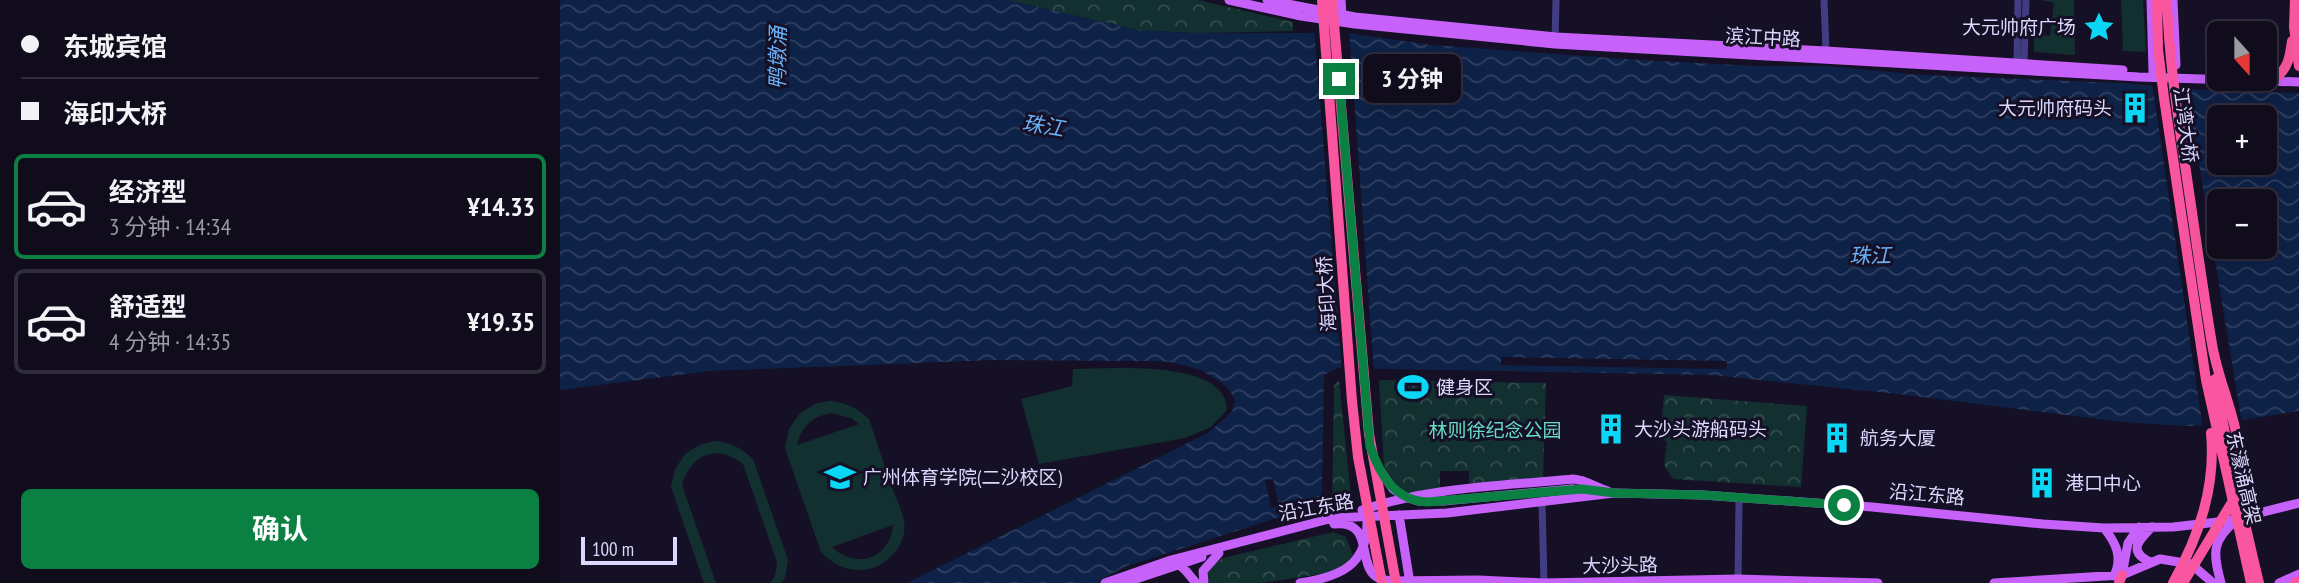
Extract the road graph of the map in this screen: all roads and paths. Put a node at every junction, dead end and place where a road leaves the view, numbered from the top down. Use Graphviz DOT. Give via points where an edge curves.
graph roads {
  1 [pos="1229,0"];
  2 [pos="1267,0"];
  3 [pos="1316,0"];
  4 [pos="1322,0"];
  5 [pos="1332,0"];
  6 [pos="1341,0"];
  7 [pos="1556,0"];
  8 [pos="1824,0"];
  9 [pos="2018,0"];
  10 [pos="2026,0"];
  11 [pos="2151,0"];
  12 [pos="2157,0"];
  13 [pos="2169,0"];
  14 [pos="2295,0"];
  15 [pos="1317,11"];
  16 [pos="1342,15"];
  17 [pos="1328,20"];
  18 [pos="2294,27"];
  19 [pos="1555,41"];
  20 [pos="1826,51"];
  21 [pos="2020,65"];
  22 [pos="2299,66"];
  23 [pos="2153,72"];
  24 [pos="2177,73"];
  25 [pos="2207,74"];
  26 [pos="2278,76"];
  27 [pos="2299,76"];
  28 [pos="2165,78"];
  29 [pos="2299,82"];
  30 [pos="2210,335"];
  31 [pos="2210,379"];
  32 [pos="1370,446"];
  33 [pos="1614,493"];
  34 [pos="1739,498"];
  35 [pos="1366,500"];
  36 [pos="1542,502"];
  37 [pos="2299,503"];
  38 [pos="1399,515"];
  39 [pos="1333,518"];
  40 [pos="2238,519"];
  41 [pos="2139,527"];
  42 [pos="2152,527"];
  43 [pos="2104,528"];
  44 [pos="1219,553"];
  45 [pos="1175,562"];
  46 [pos="2150,562"];
  47 [pos="1369,568"];
  48 [pos="2299,574"];
  49 [pos="1130,578"];
  50 [pos="2118,578"];
  51 [pos="1410,582"];
  52 [pos="1738,582"];
  53 [pos="2288,582"];
  54 [pos="1105,583"];
  55 [pos="1196,583"];
  56 [pos="1204,583"];
  57 [pos="1300,583"];
  58 [pos="1372,583"];
  59 [pos="1382,583"];
  60 [pos="1396,583"];
  61 [pos="1544,583"];
  62 [pos="1878,583"];
  63 [pos="1994,583"];
  64 [pos="2173,583"];
  65 [pos="2183,583"];
  66 [pos="2213,583"];
  67 [pos="2221,583"];
  68 [pos="2250,583"];
  69 [pos="2259,583"];
  1 -- 17 [label="main road, 滨江中路"];
  2 -- 15 [label="main road, 滨江中路"];
  3 -- 15 [label="main road"];
  4 -- 35 [label="highway, 海印大桥, bridge" via="1349,370"];
  5 -- 32 [label="highway, 海印大桥, bridge"];
  6 -- 16 [label="main road"];
  7 -- 19 [label="street"];
  8 -- 20 [label="street"];
  9 -- 21 [label="street"];
  10 -- 21 [label="street"];
  11 -- 23 [label="main road"];
  12 -- 31 [label="highway, 江湾大桥, bridge" via="2164,98"];
  13 -- 24 [label="main road"];
  13 -- 30 [label="highway, 江湾大桥, bridge" via="2174,92"];
  14 -- 18 [label="highway"];
  15 -- 16 [label="main road, 滨江中路"];
  15 -- 17 [label="main road"];
  16 -- 17 [label="main road"];
  16 -- 19 [label="main road, 滨江中路"];
  17 -- 19 [label="main road, 滨江中路"];
  18 -- 22 [label="highway"];
  18 -- 26 [label="highway" via="2289,61"];
  19 -- 20 [label="main road, 滨江中路"];
  19 -- 21 [label="main road, 滨江中路"];
  20 -- 21 [label="main road, 滨江中路"];
  21 -- 23 [label="main road, 滨江中路"];
  21 -- 28 [label="main road, 滨江中路"];
  23 -- 24 [label="main road, 滨江中路"];
  23 -- 28 [label="main road"];
  24 -- 25 [label="main road, 滨江中路"];
  24 -- 28 [label="main road"];
  26 -- 27 [label="main road"];
  28 -- 29 [label="main road, 滨江中路"];
  30 -- 31 [label="highway, bridge"];
  30 -- 65 [label="highway, bridge" via="2240,453 2241,475 2234,499"];
  31 -- 64 [label="highway, bridge" via="2210,483 2198,532"];
  31 -- 68 [label="highway, 东濠涌高架, bridge"];
  31 -- 69 [label="highway, bridge"];
  32 -- 33 [label="main road, bridge" via="1387,482 1401,495 1418,501 1572,489"];
  32 -- 60 [label="highway, 海印大桥, bridge"];
  33 -- 34 [label="main road, 沿江东路"];
  33 -- 36 [label="main road, 沿江东路"];
  33 -- 39 [label="main road" via="1573,479 1389,500"];
  34 -- 43 [label="main road, 沿江东路"];
  34 -- 52 [label="street"];
  35 -- 57 [label="main road, bridge" via="1366,537 1353,562 1333,576"];
  35 -- 59 [label="highway, 海印大桥, bridge"];
  36 -- 38 [label="main road, 沿江东路"];
  36 -- 61 [label="street"];
  37 -- 40 [label="main road, 沿江东路"];
  38 -- 39 [label="main road, 沿江东路"];
  38 -- 47 [label="main road" via="1373,529 1367,549"];
  38 -- 51 [label="main road"];
  39 -- 45 [label="main road, 沿江东路"];
  40 -- 42 [label="main road, 沿江东路"];
  40 -- 67 [label="main road" via="2225,529 2216,546"];
  41 -- 42 [label="main road, 沿江东路"];
  41 -- 43 [label="main road, 沿江东路"];
  41 -- 50 [label="main road" via="2128,543"];
  42 -- 46 [label="main road" via="2137,546"];
  43 -- 50 [label="main road" via="2118,552"];
  44 -- 45 [label="main road, 沿江东路"];
  44 -- 47 [label="main road, 沿江东路" via="1328,524 1347,524 1363,542"];
  44 -- 56 [label="main road" via="1203,571"];
  45 -- 49 [label="main road"];
  45 -- 55 [label="main road"];
  46 -- 50 [label="main road"];
  46 -- 66 [label="main road" via="2182,561 2200,569"];
  47 -- 51 [label="main road, 大沙头路" via="1380,579"];
  47 -- 58 [label="main road"];
  48 -- 53 [label="main road"];
  49 -- 54 [label="main road"];
  50 -- 63 [label="main road"];
  51 -- 61 [label="main road, 大沙头路"];
  52 -- 61 [label="main road, 大沙头路"];
  52 -- 62 [label="main road, 大沙头路"];
}
